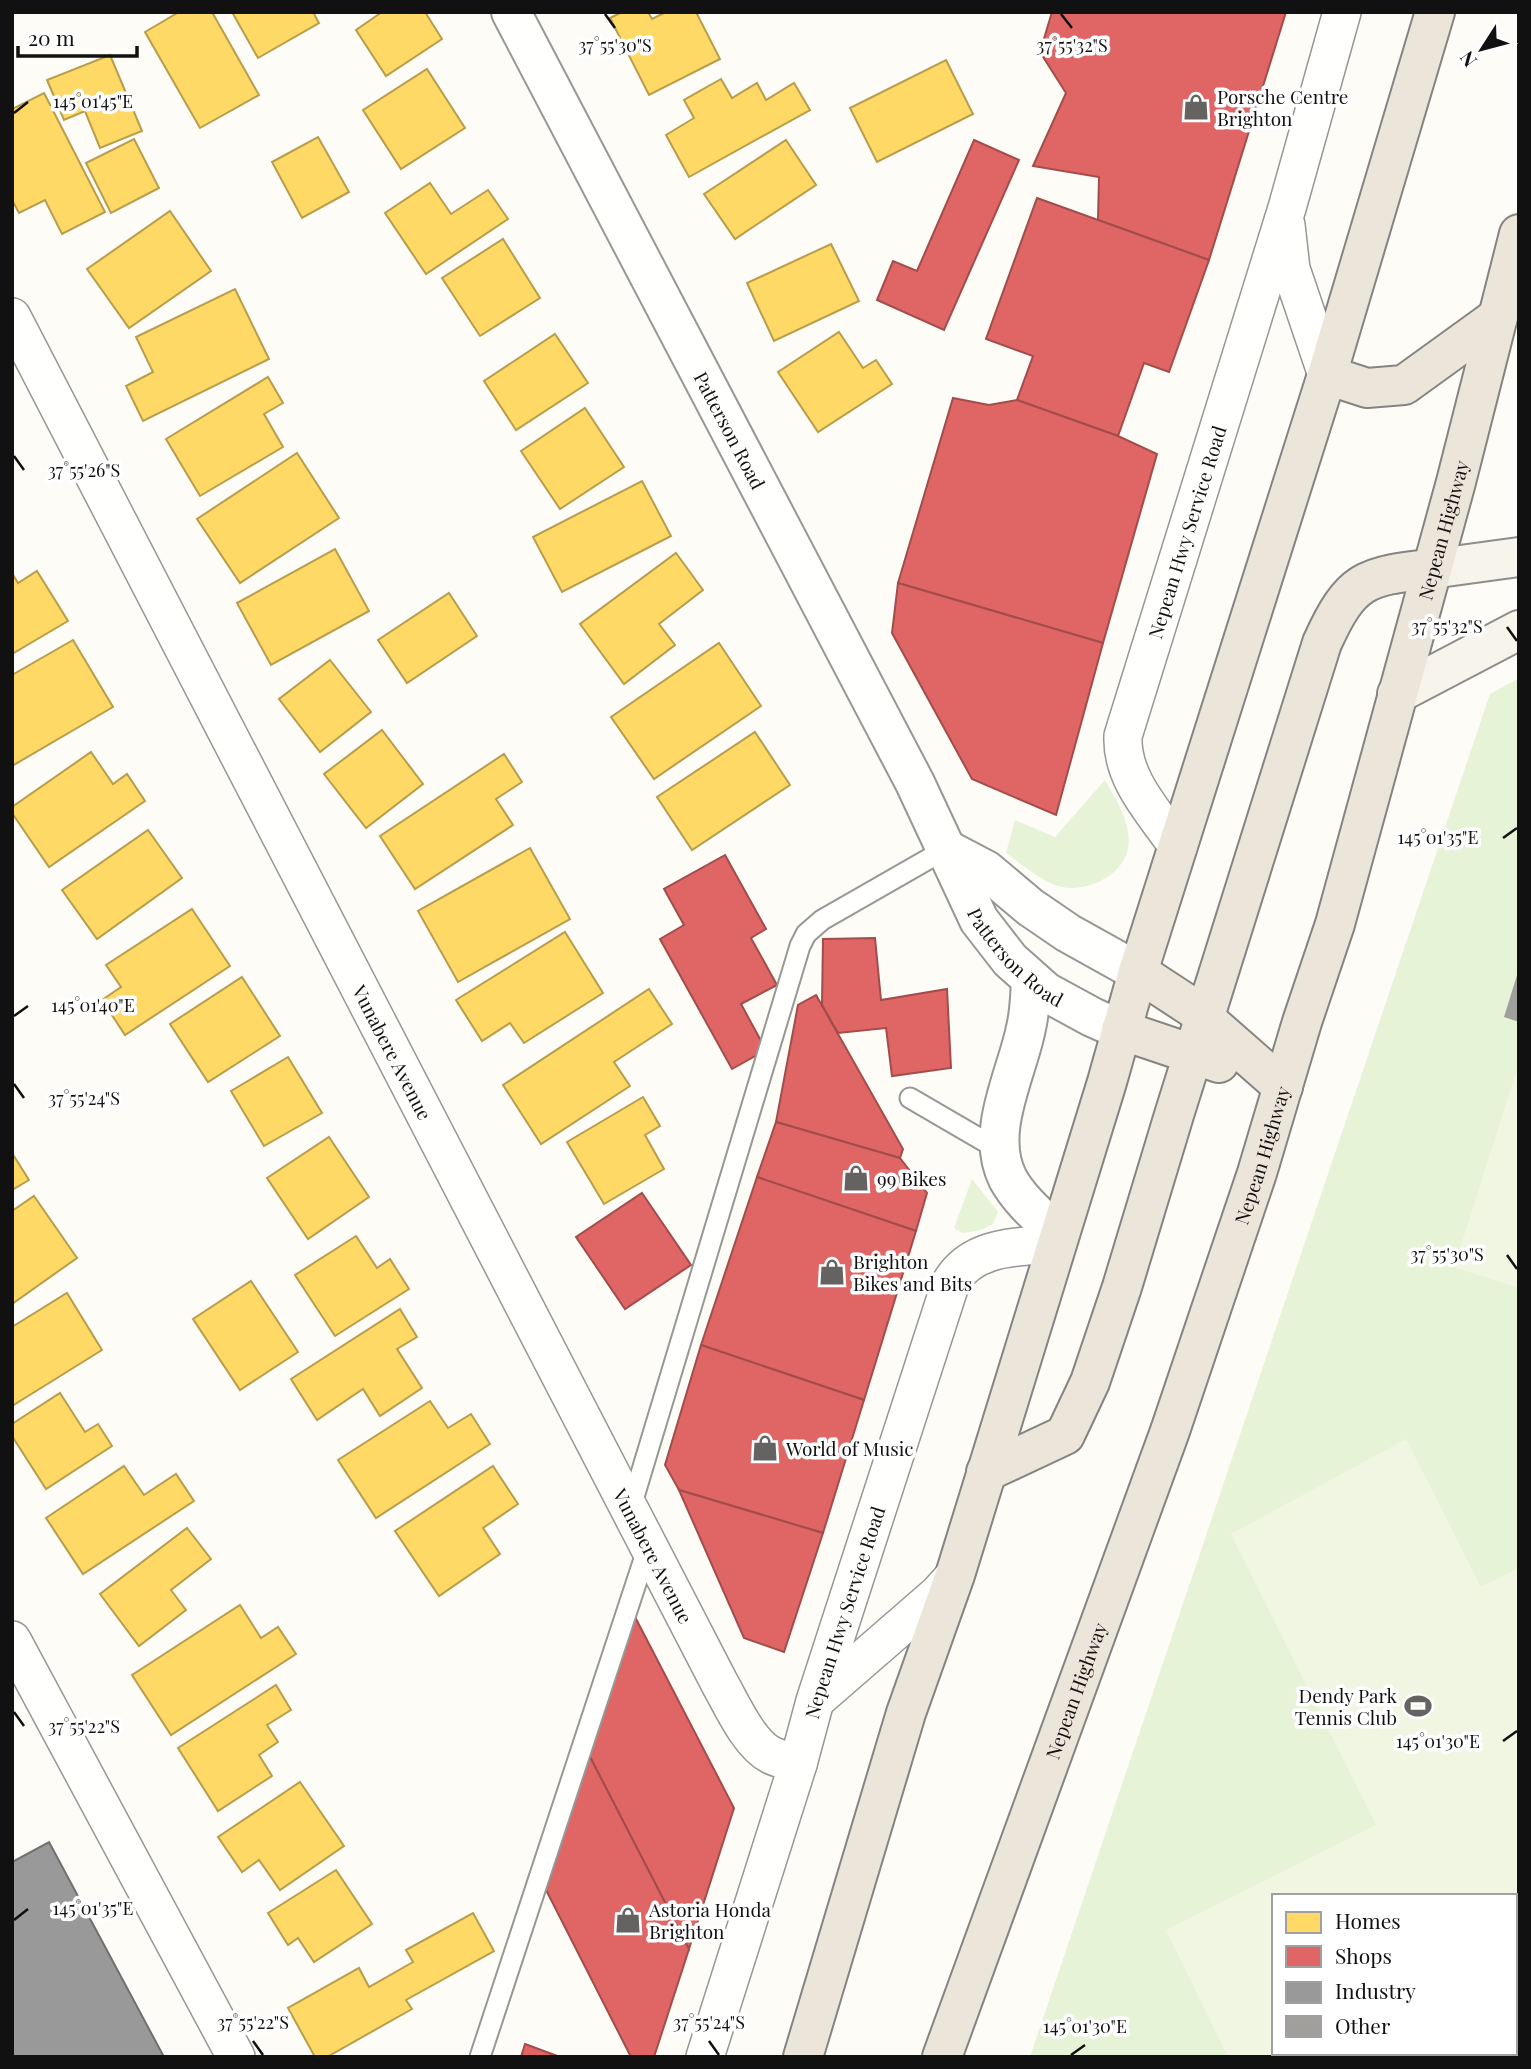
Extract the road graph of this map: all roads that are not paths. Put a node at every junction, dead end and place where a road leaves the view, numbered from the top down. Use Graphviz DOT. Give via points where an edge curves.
graph roads {
  1 [pos="511,12"];
  2 [pos="1342,12"];
  3 [pos="1435,12"];
  4 [pos="1287,208"];
  5 [pos="1519,234"];
  6 [pos="12,317"];
  7 [pos="1498,317"];
  8 [pos="1328,375"];
  9 [pos="1519,557"];
  10 [pos="1431,569"];
  11 [pos="1519,630"];
  12 [pos="1397,694"];
  13 [pos="1178,847"];
  14 [pos="946,849"];
  15 [pos="1138,972"];
  16 [pos="1031,980"];
  17 [pos="1205,1017"];
  18 [pos="1121,1030"];
  19 [pos="1194,1053"];
  20 [pos="1283,1087"];
  21 [pos="910,1098"];
  22 [pos="1001,1151"];
  23 [pos="1057,1240"];
  24 [pos="986,1472"];
  25 [pos="629,1511"];
  26 [pos="648,1547"];
  27 [pos="956,1574"];
  28 [pos="12,1640"];
  29 [pos="815,1701"];
  30 [pos="797,1764"];
  31 [pos="236,2057"];
  32 [pos="480,2057"];
  33 [pos="705,2057"];
  34 [pos="803,2057"];
  35 [pos="942,2057"];
  1 -- 14 [label="street, Patterson Road"];
  2 -- 4 [label="street, Nepean Hwy Service Road"];
  3 -- 8 [label="highway"];
  4 -- 8 [label="street, Nepean Hwy Service Road" via="1285,234 1291,269"];
  4 -- 13 [label="street, Nepean Hwy Service Road" via="1123,736 1128,770"];
  5 -- 7 [label="highway, Nepean Highway"];
  6 -- 25 [label="street, Vunabere Avenue"];
  7 -- 8 [label="highway" via="1404,385 1367,388"];
  7 -- 10 [label="highway, Nepean Highway"];
  8 -- 13 [label="highway"];
  9 -- 10 [label="main road"];
  10 -- 12 [label="highway, Nepean Highway"];
  10 -- 17 [label="highway" via="1367,580 1334,617"];
  11 -- 12 [label="main road"];
  12 -- 20 [label="highway, Nepean Highway" via="1335,924"];
  13 -- 15 [label="highway"];
  14 -- 15 [label="street, Patterson Road" via="986,870 1068,933"];
  14 -- 16 [label="street, Patterson Road" via="979,920"];
  14 -- 25 [label="lane" via="822,920 800,946"];
  15 -- 17 [label="highway"];
  15 -- 18 [label="highway"];
  16 -- 18 [label="street, Patterson Road"];
  16 -- 22 [label="street" via="1027,1027 1004,1105"];
  17 -- 19 [label="highway"];
  17 -- 20 [label="highway"];
  18 -- 19 [label="highway"];
  18 -- 23 [label="highway"];
  19 -- 20 [label="highway"];
  19 -- 24 [label="highway" via="1090,1382 1065,1435"];
  20 -- 35 [label="highway, Nepean Highway" via="1170,1431"];
  21 -- 22 [label="lane"];
  22 -- 23 [label="street" via="1013,1186"];
  23 -- 24 [label="highway"];
  23 -- 29 [label="street, Nepean Hwy Service Road" via="986,1253 962,1268 951,1282"];
  24 -- 27 [label="highway"];
  25 -- 26 [label="street, Vunabere Avenue"];
  26 -- 30 [label="street, Vunabere Avenue" via="749,1734 770,1755"];
  26 -- 32 [label="lane"];
  27 -- 29 [label="street"];
  27 -- 34 [label="highway" via="906,1713"];
  28 -- 31 [label="street"];
  29 -- 30 [label="street, Nepean Hwy Service Road"];
  30 -- 33 [label="street, Nepean Hwy Service Road"];
}
